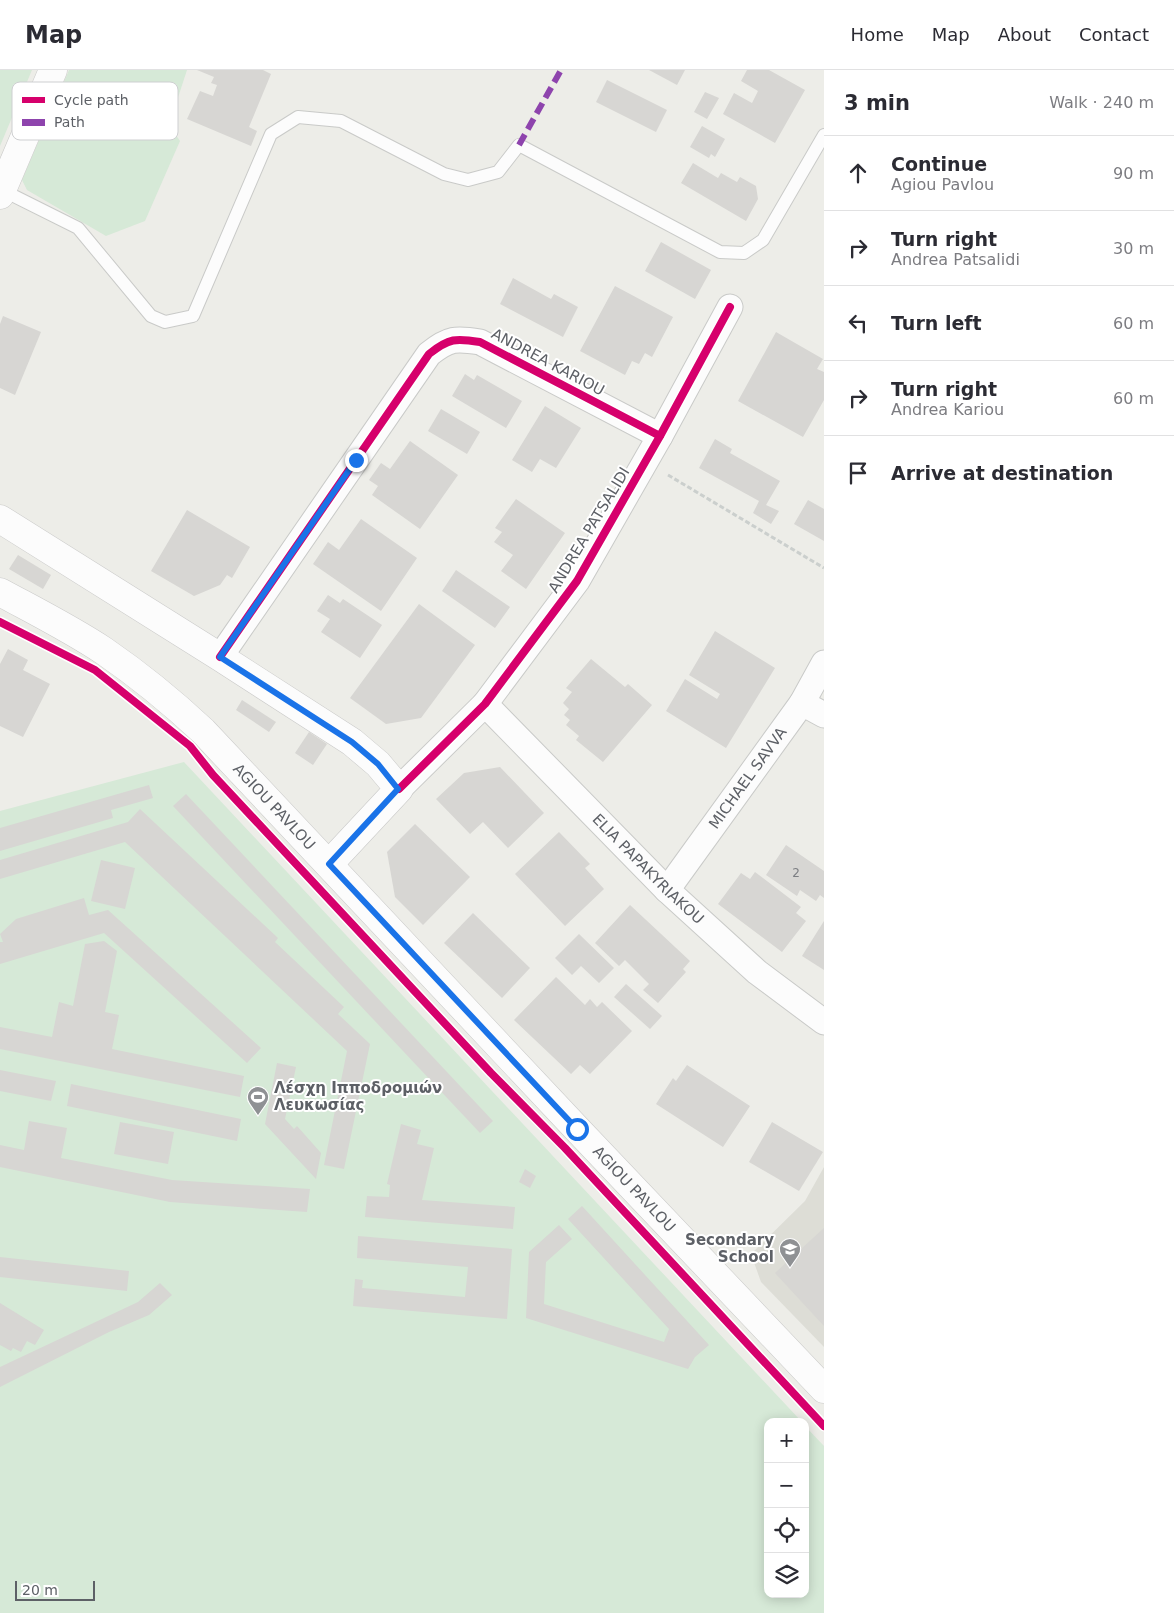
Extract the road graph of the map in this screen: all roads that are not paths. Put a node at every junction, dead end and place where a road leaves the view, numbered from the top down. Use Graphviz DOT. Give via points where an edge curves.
graph roads {
  1 [pos="53,70"];
  2 [pos="48,82"];
  3 [pos="824,135"];
  4 [pos="23,140"];
  5 [pos="1,192"];
  6 [pos="730,306"];
  7 [pos="660,436"];
  8 [pos="0,519"];
  9 [pos="0,592"];
  10 [pos="220,657"];
  11 [pos="824,663"];
  12 [pos="802,703"];
  13 [pos="485,704"];
  14 [pos="824,715"];
  15 [pos="398,789"];
  16 [pos="329,864"];
  17 [pos="666,890"];
  18 [pos="824,1022"];
  19 [pos="824,1389"];
  1 -- 2 [label="main road"];
  3 -- 5 [label="lane" via="763,240 744,253 720,252 519,145 498,172 468,180 444,174 341,121 298,116 271,134 193,316 165,322 151,316 78,228"];
  4 -- 5 [label="main road"];
  6 -- 7 [label="street, ANDREA PATSALIDI"];
  7 -- 10 [label="street, ANDREA KARIOU" via="480,342 460,339 443,343 429,354"];
  7 -- 13 [label="street, ANDREA PATSALIDI" via="577,581"];
  8 -- 10 [label="main road"];
  9 -- 16 [label="main road, AGIOU PAVLOU" via="104,651 174,704"];
  10 -- 15 [label="main road" via="352,742 378,764"];
  11 -- 12 [label="street, MICHAEL SAVVA"];
  12 -- 14 [label="street"];
  12 -- 17 [label="street, MICHAEL SAVVA"];
  13 -- 15 [label="street, ANDREA PATSALIDI"];
  13 -- 17 [label="street, ELIA PAPAKYRIAKOU"];
  15 -- 16 [label="main road, ANDREA PATSALIDI"];
  16 -- 19 [label="main road, AGIOU PAVLOU"];
  17 -- 18 [label="street, ELIA PAPAKYRIAKOU" via="757,972"];
}
